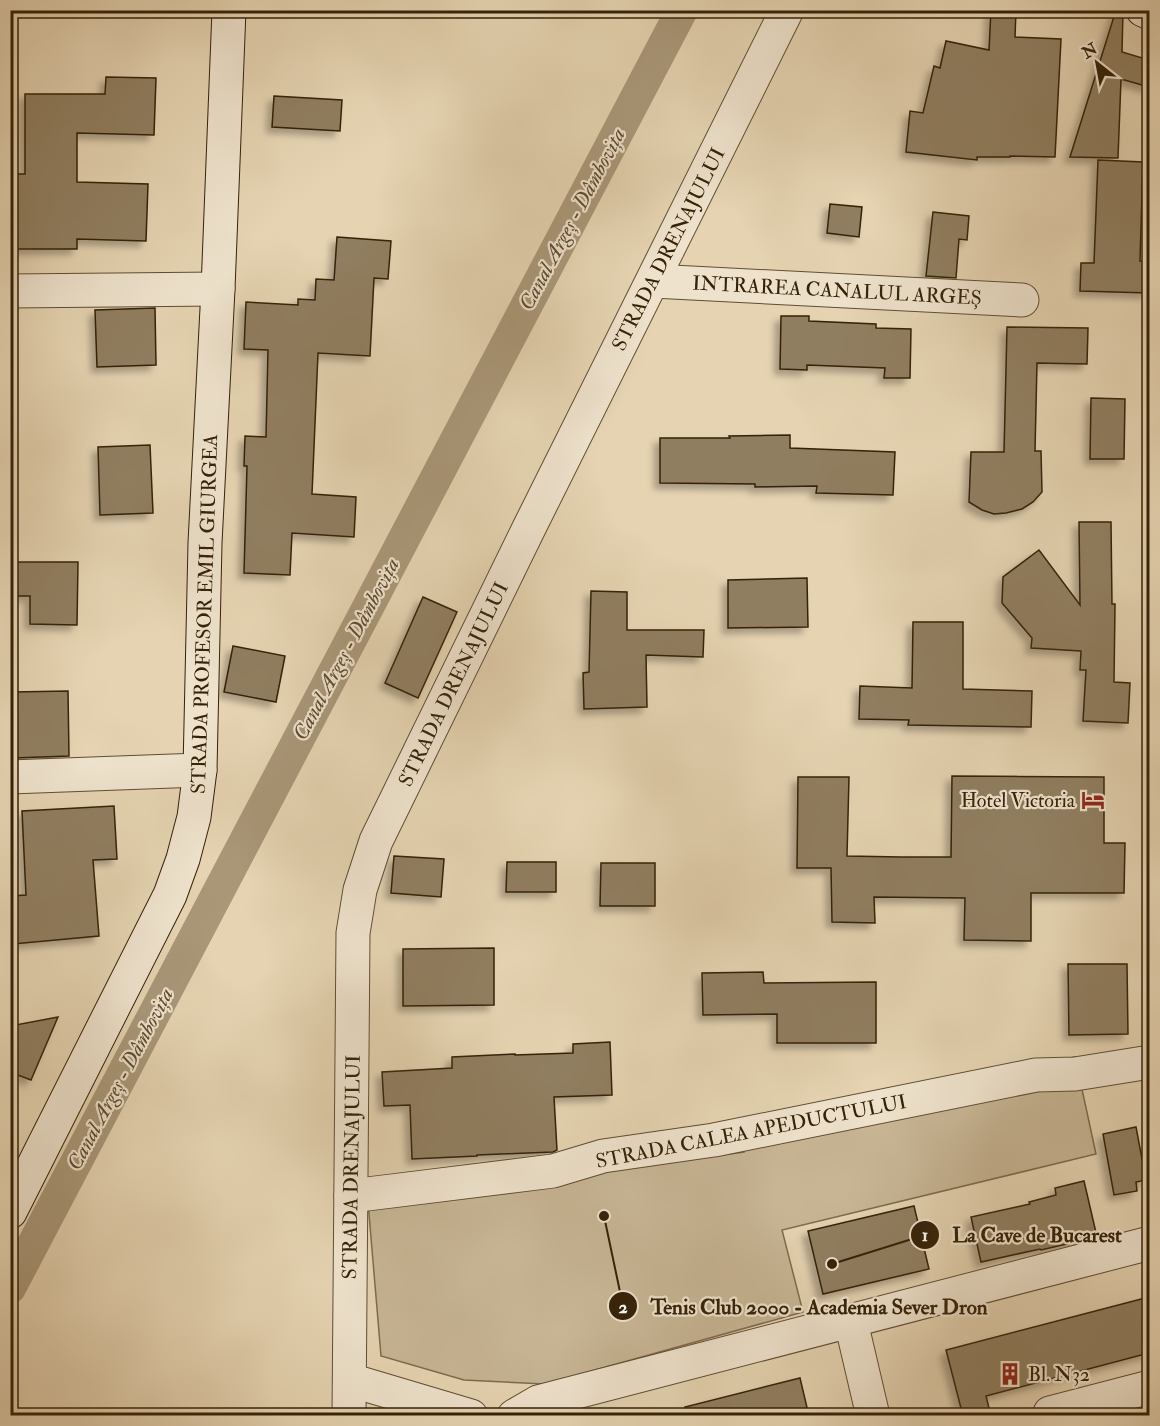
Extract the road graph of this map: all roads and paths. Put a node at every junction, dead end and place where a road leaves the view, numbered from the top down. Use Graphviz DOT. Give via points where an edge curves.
graph roads {
  1 [pos="229,10"];
  2 [pos="787,10"];
  3 [pos="1143,10"];
  4 [pos="1149,13"];
  5 [pos="652,281"];
  6 [pos="218,289"];
  7 [pos="10,291"];
  8 [pos="1022,300"];
  9 [pos="200,770"];
  10 [pos="10,777"];
  11 [pos="1149,1062"];
  12 [pos="351,1196"];
  13 [pos="10,1212"];
  14 [pos="1149,1243"];
  15 [pos="851,1322"];
  16 [pos="350,1380"];
  17 [pos="1149,1387"];
  18 [pos="350,1416"];
  19 [pos="471,1416"];
  20 [pos="514,1416"];
  21 [pos="873,1416"];
  22 [pos="1050,1416"];
  1 -- 6 [label="street, STRADA PROFESOR EMIL GIURGEA"];
  2 -- 5 [label="street, STRADA DRENAJULUI"];
  3 -- 4 [label="street"];
  5 -- 8 [label="street, INTRAREA CANALUL ARGEȘ"];
  5 -- 12 [label="street, STRADA DRENAJULUI" via="376,842 360,890 353,933"];
  6 -- 7 [label="street"];
  6 -- 9 [label="street, STRADA PROFESOR EMIL GIURGEA"];
  9 -- 10 [label="street"];
  9 -- 13 [label="street, STRADA PROFESOR EMIL GIURGEA" via="194,817 170,895"];
  11 -- 12 [label="street, STRADA CALEA APEDUCTULUI" via="1076,1074 1036,1075 714,1140 603,1156 553,1171"];
  12 -- 16 [label="street, STRADA DRENAJULUI"];
  14 -- 15 [label="street"];
  15 -- 20 [label="street" via="538,1402"];
  15 -- 21 [label="street"];
  16 -- 18 [label="street, STRADA DRENAJULUI"];
  16 -- 19 [label="street"];
  17 -- 22 [label="street"];
}
